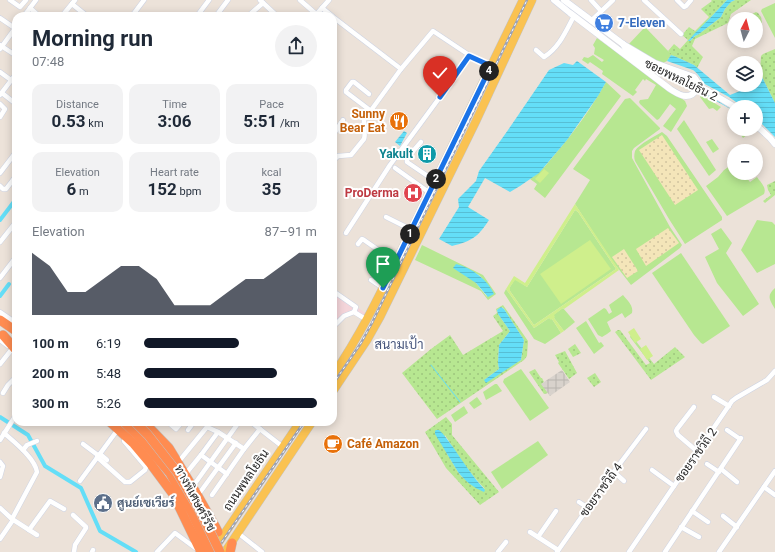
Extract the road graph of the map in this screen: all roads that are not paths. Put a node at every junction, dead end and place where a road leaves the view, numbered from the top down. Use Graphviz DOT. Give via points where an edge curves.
graph roads {
  1 [pos="10,0"];
  2 [pos="26,0"];
  3 [pos="36,0"];
  4 [pos="144,0"];
  5 [pos="209,0"];
  6 [pos="228,0"];
  7 [pos="300,0"];
  8 [pos="328,0"];
  9 [pos="522,0"];
  10 [pos="532,0"];
  11 [pos="554,0"];
  12 [pos="564,0"];
  13 [pos="592,0"];
  14 [pos="613,0"];
  15 [pos="644,0"];
  16 [pos="677,0"];
  17 [pos="691,0"];
  18 [pos="261,1"];
  19 [pos="74,2"];
  20 [pos="30,8"];
  21 [pos="322,8"];
  22 [pos="601,11"];
  23 [pos="27,12"];
  24 [pos="34,12"];
  25 [pos="65,12"];
  26 [pos="83,12"];
  27 [pos="135,12"];
  28 [pos="200,12"];
  29 [pos="219,12"];
  30 [pos="251,12"];
  31 [pos="273,12"];
  32 [pos="313,12"];
  33 [pos="319,12"];
  34 [pos="327,12"];
  35 [pos="574,16"];
  36 [pos="0,18"];
  37 [pos="337,20"];
  38 [pos="589,24"];
  39 [pos="12,26"];
  40 [pos="12,33"];
  41 [pos="681,34"];
  42 [pos="1,47"];
  43 [pos="620,47"];
  44 [pos="536,50"];
  45 [pos="12,53"];
  46 [pos="469,56"];
  47 [pos="491,66"];
  48 [pos="401,68"];
  49 [pos="499,70"];
  50 [pos="0,72"];
  51 [pos="11,80"];
  52 [pos="1,94"];
  53 [pos="369,94"];
  54 [pos="12,101"];
  55 [pos="727,102"];
  56 [pos="0,104"];
  57 [pos="371,111"];
  58 [pos="0,117"];
  59 [pos="343,120"];
  60 [pos="337,129"];
  61 [pos="763,131"];
  62 [pos="421,142"];
  63 [pos="775,144"];
  64 [pos="12,157"];
  65 [pos="337,157"];
  66 [pos="395,168"];
  67 [pos="0,173"];
  68 [pos="12,181"];
  69 [pos="435,182"];
  70 [pos="0,186"];
  71 [pos="430,193"];
  72 [pos="386,217"];
  73 [pos="12,227"];
  74 [pos="346,233"];
  75 [pos="410,233"];
  76 [pos="418,240"];
  77 [pos="0,242"];
  78 [pos="358,244"];
  79 [pos="12,262"];
  80 [pos="0,278"];
  81 [pos="371,280"];
  82 [pos="380,286"];
  83 [pos="337,294"];
  84 [pos="354,312"];
  85 [pos="0,313"];
  86 [pos="0,320"];
  87 [pos="367,320"];
  88 [pos="12,321"];
  89 [pos="337,323"];
  90 [pos="12,328"];
  91 [pos="1,336"];
  92 [pos="12,345"];
  93 [pos="12,351"];
  94 [pos="0,364"];
  95 [pos="337,369"];
  96 [pos="775,372"];
  97 [pos="12,381"];
  98 [pos="337,385"];
  99 [pos="3,393"];
  100 [pos="714,397"];
  101 [pos="729,406"];
  102 [pos="694,407"];
  103 [pos="12,420"];
  104 [pos="111,426"];
  105 [pos="114,426"];
  106 [pos="128,426"];
  107 [pos="139,426"];
  108 [pos="146,426"];
  109 [pos="147,426"];
  110 [pos="191,426"];
  111 [pos="236,426"];
  112 [pos="257,426"];
  113 [pos="297,426"];
  114 [pos="309,426"];
  115 [pos="260,429"];
  116 [pos="646,429"];
  117 [pos="188,430"];
  118 [pos="727,430"];
  119 [pos="116,432"];
  120 [pos="218,432"];
  121 [pos="4,433"];
  122 [pos="228,438"];
  123 [pos="0,440"];
  124 [pos="35,441"];
  125 [pos="236,443"];
  126 [pos="83,444"];
  127 [pos="283,447"];
  128 [pos="244,449"];
  129 [pos="23,450"];
  130 [pos="698,452"];
  131 [pos="201,455"];
  132 [pos="99,456"];
  133 [pos="107,460"];
  134 [pos="180,460"];
  135 [pos="0,462"];
  136 [pos="211,462"];
  137 [pos="707,464"];
  138 [pos="218,468"];
  139 [pos="652,470"];
  140 [pos="188,471"];
  141 [pos="720,471"];
  142 [pos="775,471"];
  143 [pos="614,472"];
  144 [pos="227,474"];
  145 [pos="0,477"];
  146 [pos="80,481"];
  147 [pos="624,481"];
  148 [pos="737,482"];
  149 [pos="191,483"];
  150 [pos="674,486"];
  151 [pos="764,487"];
  152 [pos="201,491"];
  153 [pos="212,495"];
  154 [pos="775,495"];
  155 [pos="579,502"];
  156 [pos="0,508"];
  157 [pos="588,508"];
  158 [pos="64,509"];
  159 [pos="556,511"];
  160 [pos="692,511"];
  161 [pos="72,515"];
  162 [pos="723,516"];
  163 [pos="12,519"];
  164 [pos="708,522"];
  165 [pos="682,527"];
  166 [pos="737,527"];
  167 [pos="29,530"];
  168 [pos="530,532"];
  169 [pos="238,533"];
  170 [pos="220,534"];
  171 [pos="37,535"];
  172 [pos="538,537"];
  173 [pos="699,537"];
  174 [pos="0,539"];
  175 [pos="232,542"];
  176 [pos="506,542"];
  177 [pos="557,551"];
  178 [pos="74,552"];
  179 [pos="157,552"];
  180 [pos="201,552"];
  181 [pos="211,552"];
  182 [pos="220,552"];
  183 [pos="225,552"];
  184 [pos="230,552"];
  185 [pos="262,552"];
  186 [pos="498,552"];
  187 [pos="629,552"];
  188 [pos="665,552"];
  189 [pos="719,552"];
  1 -- 2 [label="street" via="20,7"];
  3 -- 20 [label="street"];
  4 -- 27 [label="street"];
  5 -- 28 [label="street"];
  6 -- 29 [label="street"];
  7 -- 32 [label="street"];
  8 -- 21 [label="street"];
  9 -- 47 [label="main road"];
  10 -- 49 [label="main road"];
  11 -- 35 [label="street, ซอยพหลโยธิน 2"];
  12 -- 38 [label="street, ซอยพหลโยธิน 2"];
  13 -- 22 [label="street"];
  14 -- 22 [label="street"];
  15 -- 41 [label="street"];
  16 -- 17 [label="street" via="686,6"];
  18 -- 30 [label="street"];
  18 -- 31 [label="street"];
  19 -- 25 [label="street"];
  19 -- 26 [label="street"];
  20 -- 23 [label="street"];
  20 -- 24 [label="street"];
  21 -- 33 [label="street"];
  21 -- 34 [label="street"];
  22 -- 38 [label="street"];
  35 -- 38 [label="street, ซอยพหลโยธิน 2"];
  35 -- 44 [label="street" via="562,38 549,54 544,57"];
  36 -- 39 [label="street"];
  37 -- 48 [label="street"];
  38 -- 43 [label="street, ซอยพหลโยธิน 2"];
  40 -- 42 [label="street"];
  42 -- 45 [label="street"];
  43 -- 43 [label="street" via="694,77 698,83 694,93 688,96 680,95 670,89"];
  43 -- 55 [label="street, ซอยพหลโยธิน 2, bridge" via="650,67 706,90"];
  46 -- 47 [label="street"];
  46 -- 48 [label="street" via="432,31"];
  46 -- 74 [label="street" via="390,165"];
  47 -- 49 [label="main road"];
  47 -- 69 [label="main road"];
  48 -- 57 [label="street"];
  49 -- 76 [label="main road"];
  50 -- 51 [label="street"];
  51 -- 52 [label="street"];
  52 -- 54 [label="street"];
  53 -- 57 [label="street" via="354,82 346,90"];
  56 -- 58 [label="street" via="5,108"];
  57 -- 65 [label="street" via="363,123 364,139 351,155"];
  59 -- 60 [label="street"];
  61 -- 63 [label="street"];
  62 -- 69 [label="street" via="407,162"];
  64 -- 67 [label="street"];
  66 -- 71 [label="street"];
  68 -- 70 [label="street" via="4,189"];
  69 -- 71 [label="main road"];
  71 -- 75 [label="main road"];
  72 -- 75 [label="street"];
  73 -- 77 [label="street"];
  75 -- 76 [label="main road"];
  75 -- 82 [label="main road"];
  76 -- 98 [label="main road" via="374,328"];
  78 -- 82 [label="street" via="362,239 384,254 386,259"];
  79 -- 80 [label="street"];
  81 -- 82 [label="street"];
  82 -- 87 [label="main road"];
  83 -- 84 [label="street" via="356,307"];
  84 -- 87 [label="street"];
  84 -- 89 [label="street" via="344,316"];
  85 -- 88 [label="street"];
  86 -- 90 [label="highway"];
  87 -- 95 [label="main road"];
  91 -- 92 [label="highway"];
  93 -- 94 [label="street"];
  96 -- 101 [label="street, ซอยราชวิถี 2" via="767,380 736,398"];
  97 -- 99 [label="street"];
  100 -- 101 [label="street"];
  101 -- 130 [label="street, ซอยราชวิถี 2"];
  102 -- 130 [label="street" via="676,431"];
  103 -- 121 [label="street"];
  104 -- 119 [label="street"];
  105 -- 180 [label="highway" via="134,444 173,494"];
  106 -- 181 [label="highway, ทางพิเศษศรีรัช" via="170,473"];
  107 -- 182 [label="highway, ทางพิเศษศรีรัช, bridge" via="177,472"];
  108 -- 149 [label="street"];
  109 -- 149 [label="highway" via="169,448"];
  110 -- 117 [label="street"];
  111 -- 122 [label="street"];
  112 -- 115 [label="street"];
  113 -- 127 [label="main road, ถนนพหลโยธิน"];
  114 -- 169 [label="main road, ถนนพหลโยธิน"];
  115 -- 127 [label="street"];
  115 -- 128 [label="street"];
  116 -- 143 [label="street, ซอยราชวิถี 4"];
  118 -- 141 [label="street" via="740,439"];
  119 -- 132 [label="street"];
  119 -- 132 [label="street" via="146,467 145,470 130,482 125,482"];
  120 -- 122 [label="street"];
  120 -- 131 [label="street"];
  120 -- 134 [label="street" via="206,427"];
  121 -- 123 [label="street"];
  121 -- 129 [label="street"];
  122 -- 125 [label="street"];
  122 -- 136 [label="street"];
  124 -- 129 [label="street"];
  125 -- 128 [label="street"];
  125 -- 138 [label="street"];
  126 -- 132 [label="street"];
  127 -- 170 [label="main road, ถนนพหลโยธิน"];
  128 -- 144 [label="street"];
  129 -- 163 [label="street" via="37,472"];
  130 -- 150 [label="street, ซอยราชวิถี 2"];
  131 -- 136 [label="street"];
  131 -- 140 [label="street"];
  132 -- 133 [label="street"];
  132 -- 146 [label="street"];
  135 -- 145 [label="street" via="3,468"];
  136 -- 138 [label="street"];
  136 -- 149 [label="street"];
  137 -- 141 [label="street"];
  138 -- 144 [label="street"];
  138 -- 152 [label="street"];
  139 -- 150 [label="street"];
  141 -- 148 [label="street"];
  141 -- 160 [label="street"];
  142 -- 151 [label="street"];
  143 -- 147 [label="street"];
  143 -- 157 [label="street, ซอยราชวิถี 4"];
  144 -- 153 [label="street"];
  149 -- 170 [label="highway"];
  150 -- 187 [label="street, ซอยราชวิถี 2"];
  151 -- 154 [label="street"];
  151 -- 166 [label="street"];
  155 -- 157 [label="street"];
  156 -- 163 [label="street"];
  157 -- 177 [label="street, ซอยราชวิถี 4"];
  158 -- 167 [label="street" via="50,501"];
  159 -- 172 [label="street"];
  160 -- 164 [label="street"];
  160 -- 165 [label="street"];
  161 -- 178 [label="street" via="86,527 75,545"];
  162 -- 166 [label="street"];
  163 -- 167 [label="street"];
  163 -- 174 [label="street"];
  165 -- 173 [label="street"];
  165 -- 188 [label="street"];
  166 -- 189 [label="street"];
  167 -- 171 [label="street"];
  168 -- 172 [label="street"];
  169 -- 175 [label="main road, ถนนพหลโยธิน"];
  169 -- 185 [label="street"];
  170 -- 181 [label="main road, ถนนพหลโยธิน"];
  172 -- 177 [label="street"];
  175 -- 183 [label="main road, ถนนพหลโยธิน"];
  175 -- 184 [label="highway"];
  176 -- 186 [label="street"];
  179 -- 180 [label="street" via="175,533"];
}
